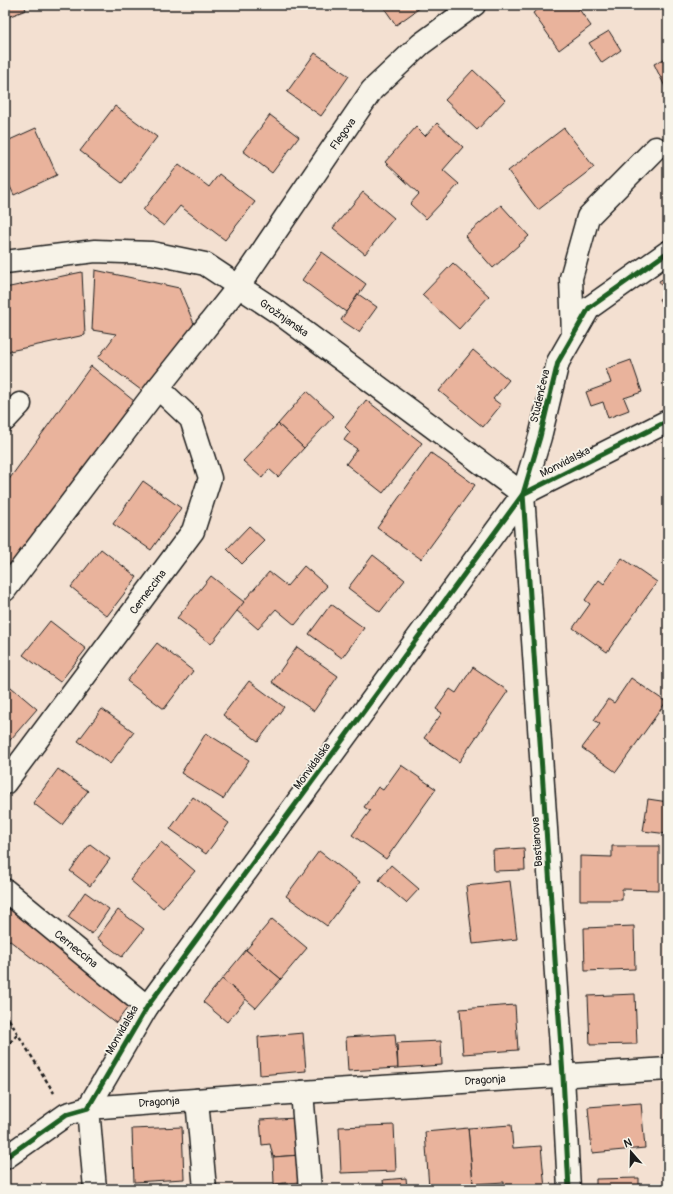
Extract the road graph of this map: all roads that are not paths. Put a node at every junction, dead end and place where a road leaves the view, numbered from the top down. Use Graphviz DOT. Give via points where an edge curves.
graph roads {
  1 [pos="474,5"];
  2 [pos="656,148"];
  3 [pos="668,252"];
  4 [pos="5,262"];
  5 [pos="238,286"];
  6 [pos="573,336"];
  7 [pos="158,388"];
  8 [pos="20,404"];
  9 [pos="5,420"];
  10 [pos="668,421"];
  11 [pos="524,494"];
  12 [pos="5,590"];
  13 [pos="5,783"];
  14 [pos="5,890"];
  15 [pos="147,1007"];
  16 [pos="668,1069"];
  17 [pos="563,1076"];
  18 [pos="302,1092"];
  19 [pos="198,1100"];
  20 [pos="88,1108"];
  21 [pos="5,1158"];
  22 [pos="94,1189"];
  23 [pos="206,1189"];
  24 [pos="310,1189"];
  25 [pos="569,1189"];
  1 -- 5 [label="street, Flegova" via="421,44 372,90"];
  2 -- 6 [label="street" via="588,217 571,278"];
  3 -- 6 [label="street, Studenčeva" via="589,308"];
  4 -- 5 [label="street, Grožnjanska" via="95,251 152,253 205,264"];
  5 -- 7 [label="street"];
  5 -- 11 [label="street, Grožnjanska"];
  6 -- 11 [label="street, Studenčeva" via="558,362"];
  7 -- 12 [label="street"];
  7 -- 13 [label="street, Cerneccina" via="191,418 210,478 193,531"];
  8 -- 9 [label="street"];
  10 -- 11 [label="street, Monvidalska"];
  11 -- 15 [label="street, Monvidalska"];
  11 -- 17 [label="street, Bastianova"];
  14 -- 15 [label="street, Cerneccina"];
  15 -- 20 [label="street, Monvidalska"];
  16 -- 17 [label="street, Dragonja"];
  17 -- 18 [label="street, Dragonja"];
  17 -- 25 [label="street, Bastianova"];
  18 -- 19 [label="street, Dragonja"];
  18 -- 24 [label="street"];
  19 -- 20 [label="street, Dragonja"];
  19 -- 23 [label="street"];
  20 -- 21 [label="street" via="67,1114"];
  20 -- 22 [label="street"];
}
